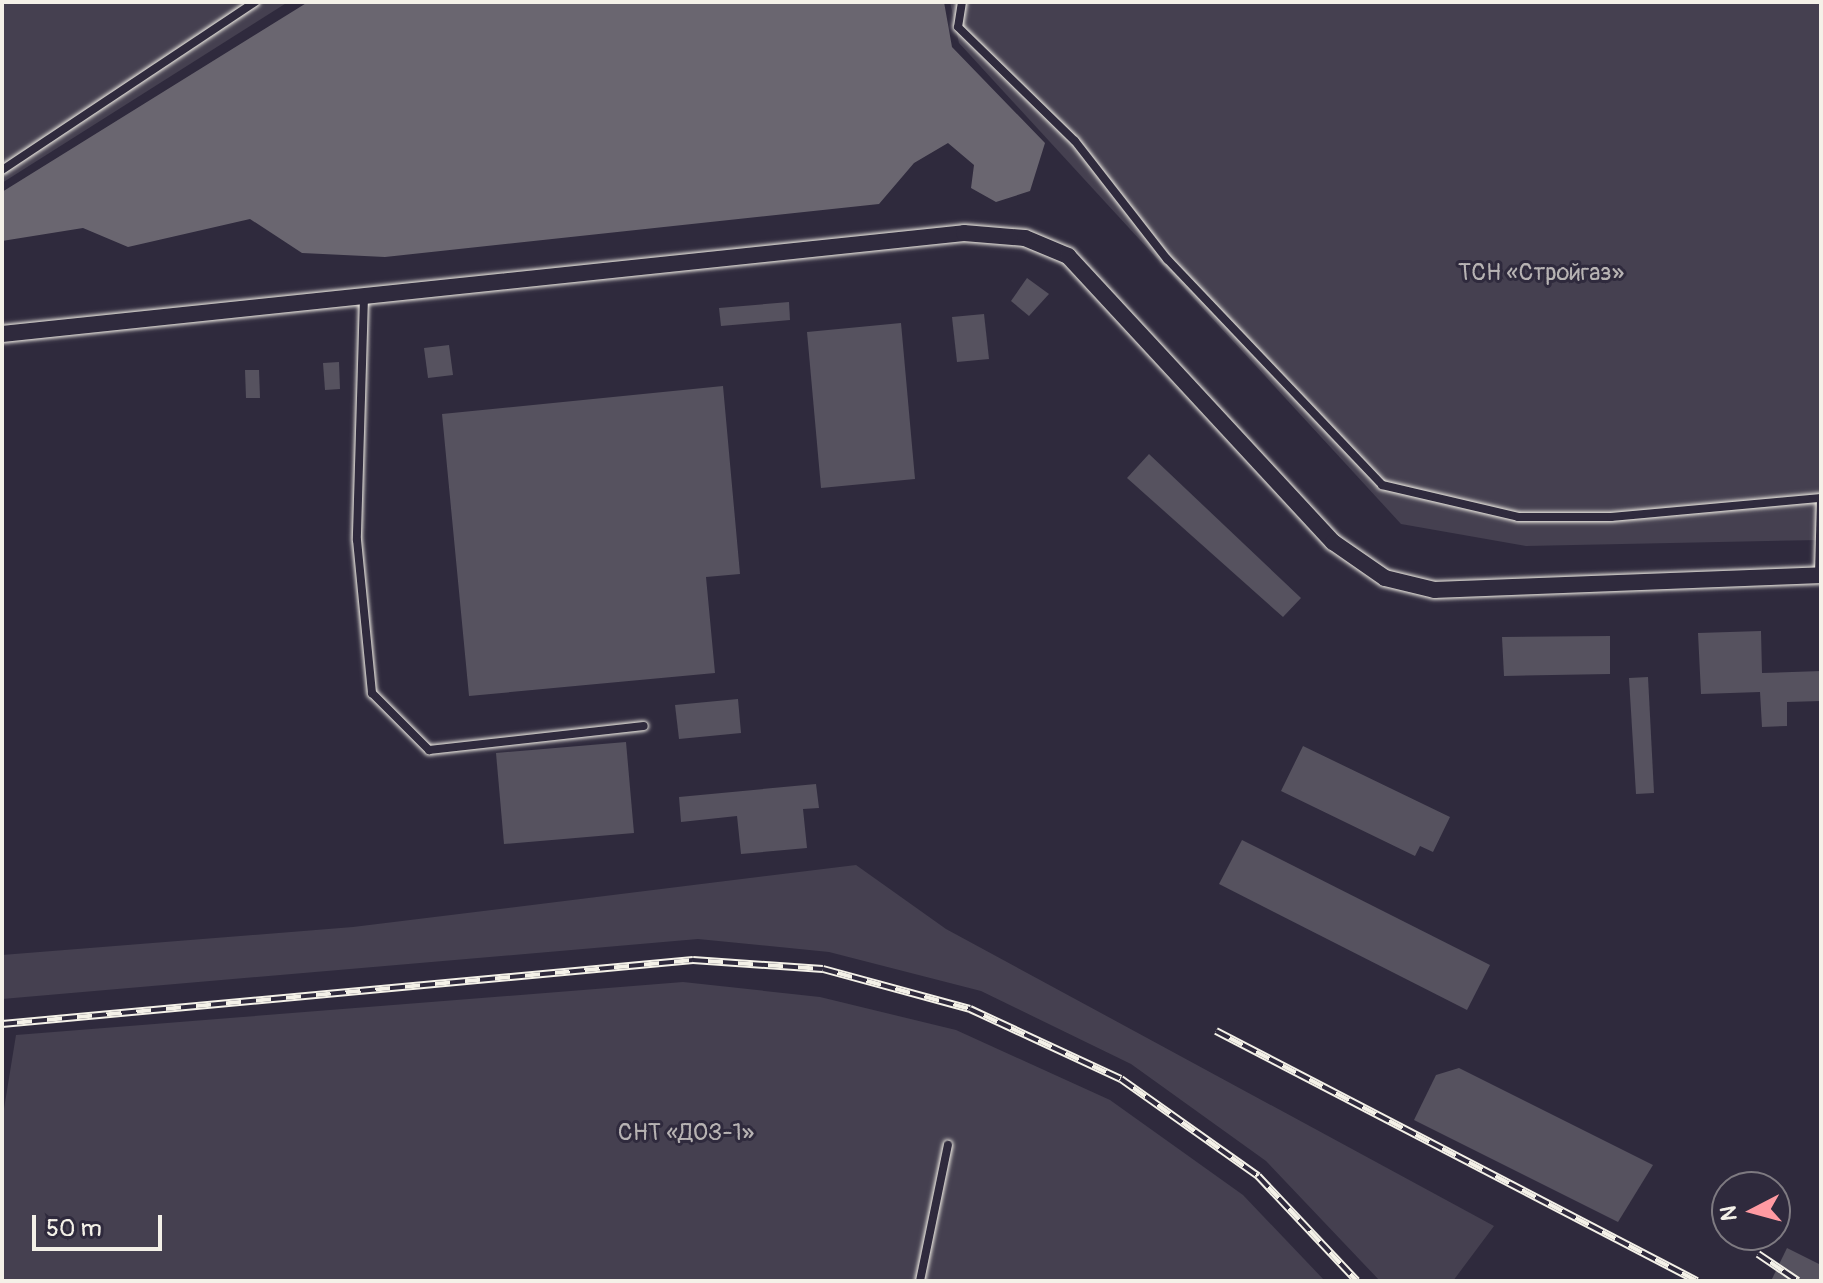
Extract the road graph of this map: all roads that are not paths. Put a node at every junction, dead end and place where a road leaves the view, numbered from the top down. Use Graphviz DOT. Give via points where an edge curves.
graph roads {
  1 [pos="255,2"];
  2 [pos="962,2"];
  3 [pos="2,170"];
  4 [pos="364,296"];
  5 [pos="2,334"];
  6 [pos="1821,498"];
  7 [pos="1820,576"];
  8 [pos="644,726"];
  9 [pos="948,1145"];
  10 [pos="920,1281"];
  1 -- 3 [label="lane"];
  2 -- 6 [label="lane" via="958,27 1075,141 1167,259 1382,485 1518,517 1611,517"];
  4 -- 5 [label="street"];
  4 -- 7 [label="street" via="964,233 1025,238 1068,256 1333,542 1385,578 1435,590"];
  4 -- 8 [label="lane" via="357,540 372,693 429,750"];
  6 -- 7 [label="lane"];
  9 -- 10 [label="lane"];
}
